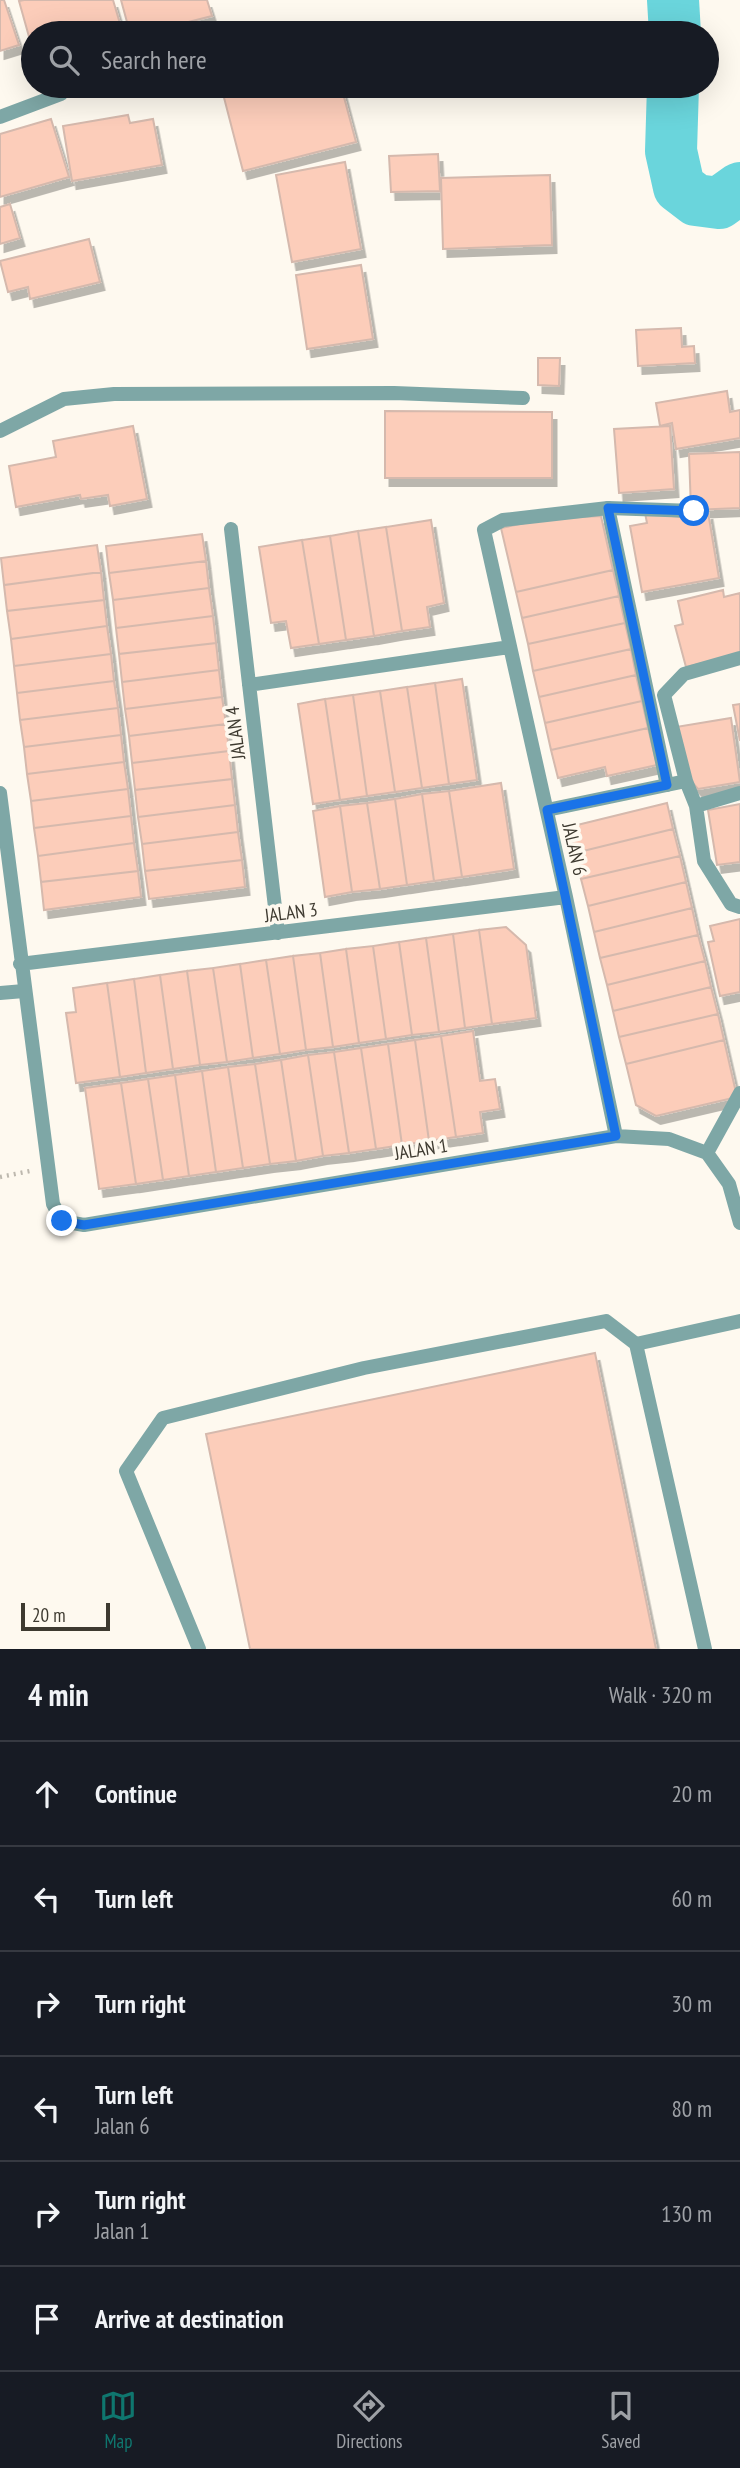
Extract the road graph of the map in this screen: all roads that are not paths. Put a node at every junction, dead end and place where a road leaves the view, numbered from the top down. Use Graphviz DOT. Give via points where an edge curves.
graph roads {
  1 [pos="50,98"];
  2 [pos="0,117"];
  3 [pos="523,398"];
  4 [pos="0,431"];
  5 [pos="608,508"];
  6 [pos="694,511"];
  7 [pos="231,529"];
  8 [pos="510,647"];
  9 [pos="740,658"];
  10 [pos="249,685"];
  11 [pos="687,781"];
  12 [pos="667,785"];
  13 [pos="0,793"];
  14 [pos="740,793"];
  15 [pos="696,806"];
  16 [pos="547,810"];
  17 [pos="3,843"];
  18 [pos="566,897"];
  19 [pos="740,907"];
  20 [pos="278,933"];
  21 [pos="20,964"];
  22 [pos="24,991"];
  23 [pos="0,993"];
  24 [pos="740,1093"];
  25 [pos="616,1136"];
  26 [pos="707,1153"];
  27 [pos="735,1183"];
  28 [pos="740,1223"];
  29 [pos="740,1321"];
  30 [pos="636,1344"];
  31 [pos="199,1649"];
  32 [pos="705,1649"];
  1 -- 2 [label="street"];
  3 -- 4 [label="street" via="394,393 114,394 64,399"];
  5 -- 6 [label="street"];
  5 -- 8 [label="street, JALAN 6" via="503,520 484,530"];
  5 -- 12 [label="street"];
  7 -- 10 [label="street, JALAN 4"];
  8 -- 10 [label="street"];
  8 -- 16 [label="street, JALAN 6"];
  9 -- 11 [label="street" via="684,674 664,695"];
  10 -- 20 [label="street, JALAN 4"];
  11 -- 12 [label="street"];
  11 -- 15 [label="street"];
  12 -- 16 [label="street"];
  13 -- 17 [label="street"];
  14 -- 15 [label="street"];
  15 -- 19 [label="street" via="704,861 731,904"];
  16 -- 18 [label="street, JALAN 6"];
  17 -- 21 [label="street"];
  18 -- 20 [label="street, JALAN 3"];
  18 -- 25 [label="street, JALAN 6"];
  20 -- 21 [label="street, JALAN 3"];
  21 -- 22 [label="street"];
  22 -- 23 [label="street"];
  22 -- 25 [label="street, JALAN 1" via="53,1204 62,1221 84,1225"];
  24 -- 26 [label="street"];
  25 -- 26 [label="street, JALAN 1" via="669,1139"];
  26 -- 27 [label="street"];
  27 -- 28 [label="street"];
  29 -- 30 [label="street"];
  30 -- 31 [label="street" via="606,1321 364,1368 163,1418 126,1471"];
  30 -- 32 [label="street"];
}
